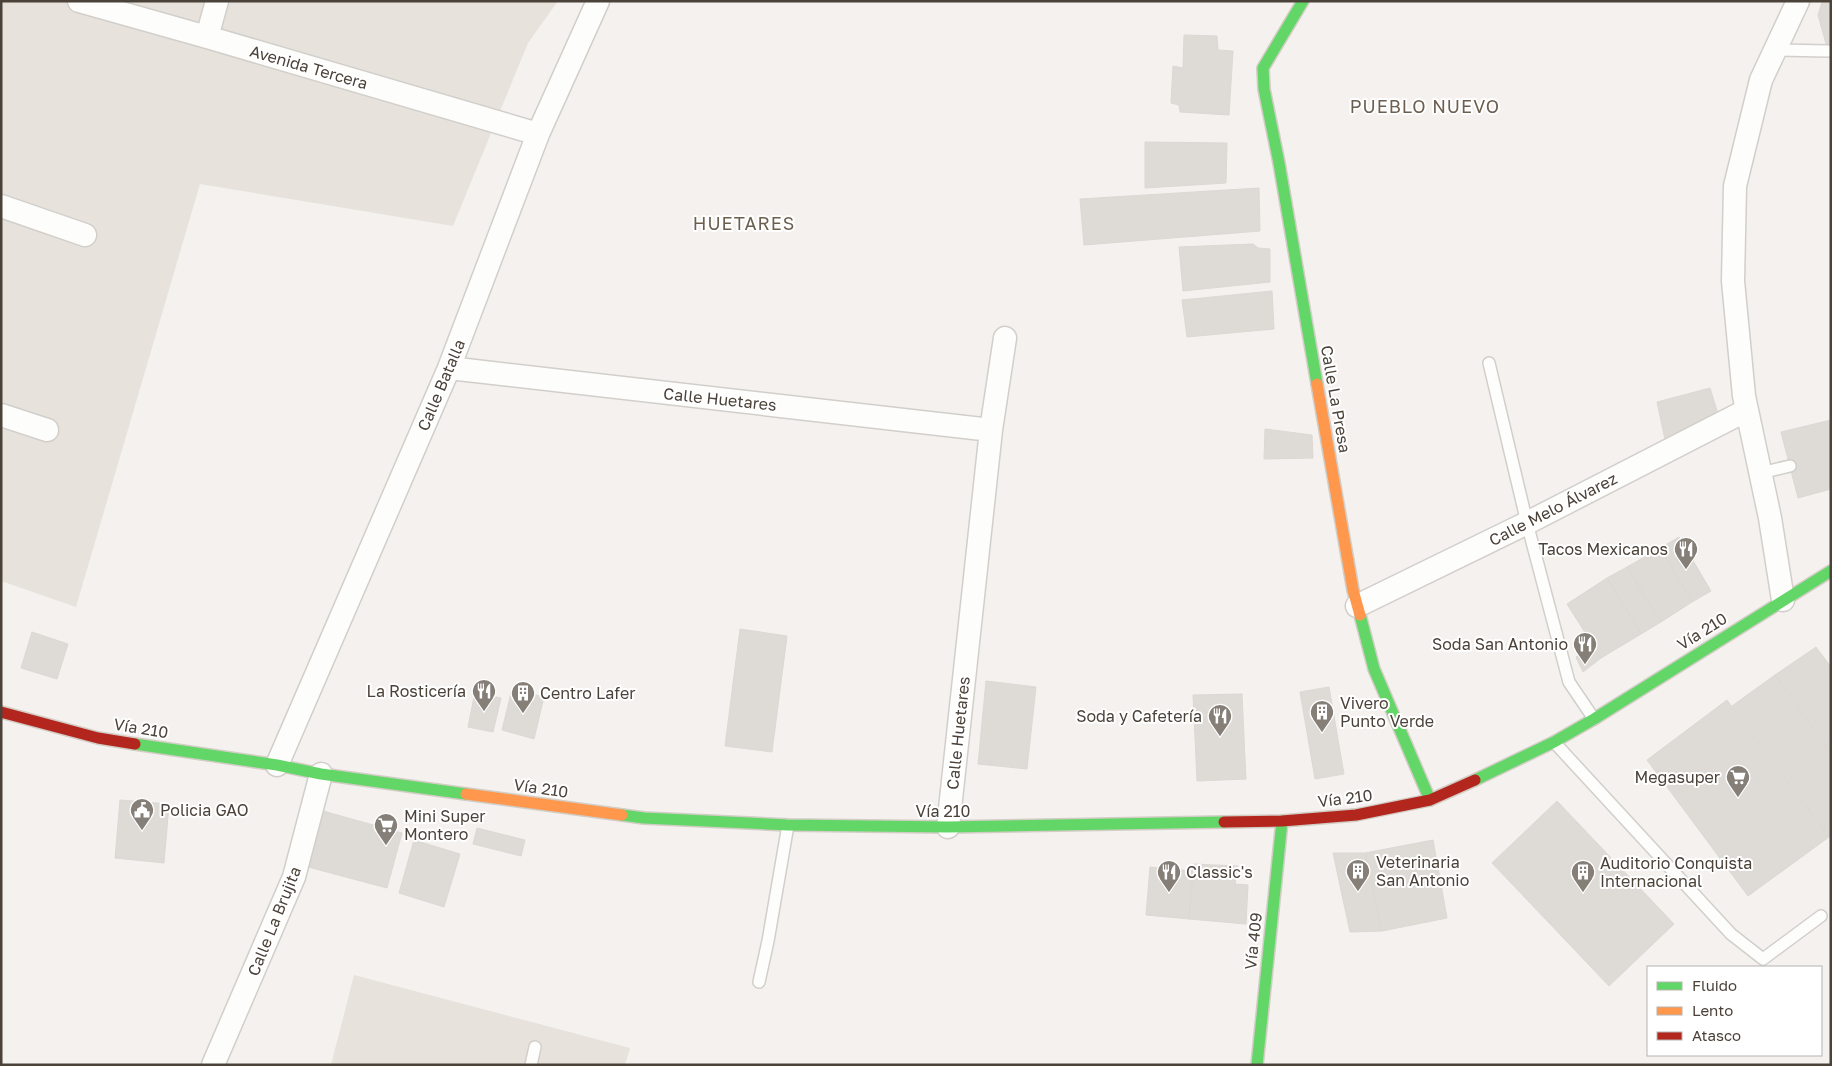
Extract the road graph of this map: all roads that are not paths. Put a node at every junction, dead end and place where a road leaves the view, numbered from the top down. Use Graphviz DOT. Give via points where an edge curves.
graph roads {
  1 [pos="79,1"];
  2 [pos="217,1"];
  3 [pos="598,1"];
  4 [pos="1302,1"];
  5 [pos="1798,1"];
  6 [pos="207,37"];
  7 [pos="1775,50"];
  8 [pos="1828,51"];
  9 [pos="538,134"];
  10 [pos="1,206"];
  11 [pos="85,235"];
  12 [pos="1005,338"];
  13 [pos="1489,363"];
  14 [pos="449,368"];
  15 [pos="1747,410"];
  16 [pos="1,415"];
  17 [pos="47,430"];
  18 [pos="991,430"];
  19 [pos="1790,466"];
  20 [pos="1760,473"];
  21 [pos="1527,523"];
  22 [pos="1831,571"];
  23 [pos="1782,600"];
  24 [pos="1357,606"];
  25 [pos="1,712"];
  26 [pos="1594,719"];
  27 [pos="1554,742"];
  28 [pos="277,765"];
  29 [pos="321,774"];
  30 [pos="1430,800"];
  31 [pos="1282,821"];
  32 [pos="788,825"];
  33 [pos="948,827"];
  34 [pos="1821,916"];
  35 [pos="759,982"];
  36 [pos="535,1048"];
  37 [pos="214,1065"];
  38 [pos="531,1065"];
  39 [pos="1257,1065"];
  1 -- 6 [label="street, Avenida Tercera"];
  2 -- 6 [label="street"];
  3 -- 9 [label="street, Calle Batalla"];
  4 -- 24 [label="main road, Calle La Presa" via="1263,68 1264,89"];
  5 -- 7 [label="street"];
  6 -- 9 [label="street, Avenida Tercera"];
  7 -- 8 [label="lane"];
  7 -- 15 [label="street" via="1761,80 1735,186 1733,281"];
  9 -- 14 [label="street, Calle Batalla"];
  10 -- 11 [label="street"];
  12 -- 18 [label="street, Calle Huetares"];
  13 -- 21 [label="lane"];
  14 -- 18 [label="street, Calle Huetares"];
  14 -- 28 [label="street, Calle Batalla"];
  15 -- 20 [label="street"];
  15 -- 21 [label="street, Calle Melo Álvarez"];
  16 -- 17 [label="street"];
  18 -- 33 [label="street, Calle Huetares"];
  19 -- 20 [label="lane"];
  20 -- 23 [label="street"];
  21 -- 24 [label="street, Calle Melo Álvarez"];
  21 -- 26 [label="lane" via="1569,682"];
  22 -- 23 [label="main road, Vía 210"];
  23 -- 26 [label="main road, Vía 210"];
  24 -- 30 [label="main road, Calle La Presa" via="1374,669"];
  25 -- 28 [label="main road, Vía 210" via="98,738"];
  26 -- 27 [label="main road, Vía 210"];
  27 -- 30 [label="main road, Vía 210"];
  27 -- 34 [label="lane" via="1730,934 1763,959"];
  28 -- 29 [label="main road, Vía 210"];
  29 -- 32 [label="main road, Vía 210" via="644,818"];
  29 -- 37 [label="street, Calle La Brujita" via="294,878"];
  30 -- 31 [label="main road, Vía 210" via="1356,815"];
  31 -- 33 [label="main road, Vía 210"];
  31 -- 39 [label="main road, Vía 409"];
  32 -- 33 [label="main road, Vía 210"];
  32 -- 35 [label="lane"];
  36 -- 38 [label="lane"];
}
